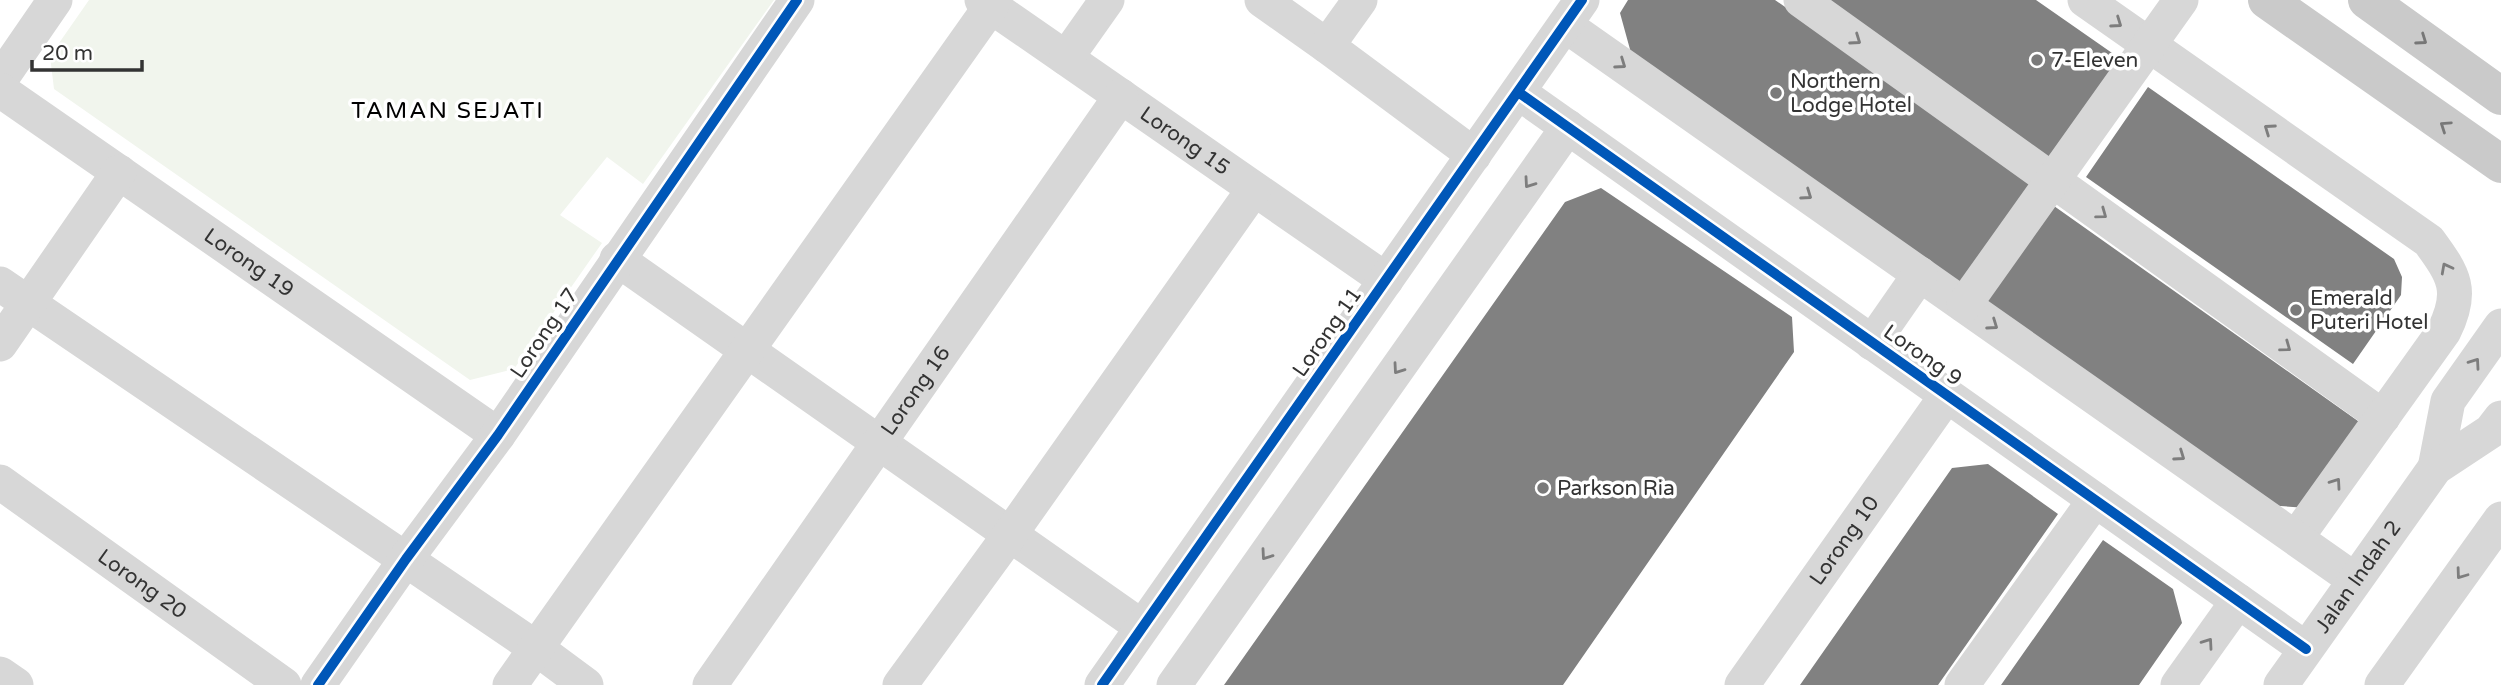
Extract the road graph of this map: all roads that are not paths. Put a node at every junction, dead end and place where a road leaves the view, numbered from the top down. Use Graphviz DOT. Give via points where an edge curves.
graph roads {
  1 [pos="54,0"];
  2 [pos="797,0"];
  3 [pos="1107,0"];
  4 [pos="1262,0"];
  5 [pos="1360,0"];
  6 [pos="1801,0"];
  7 [pos="2085,0"];
  8 [pos="2181,0"];
  9 [pos="2267,0"];
  10 [pos="2367,0"];
  11 [pos="987,3"];
  12 [pos="1576,7"];
  13 [pos="2150,45"];
  14 [pos="1327,46"];
  15 [pos="1066,58"];
  16 [pos="0,80"];
  17 [pos="0,90"];
  18 [pos="1518,92"];
  19 [pos="1121,96"];
  20 [pos="2501,96"];
  21 [pos="1568,127"];
  22 [pos="1474,155"];
  23 [pos="2501,164"];
  24 [pos="119,172"];
  25 [pos="2053,180"];
  26 [pos="1254,189"];
  27 [pos="617,259"];
  28 [pos="1920,274"];
  29 [pos="1386,281"];
  30 [pos="14,294"];
  31 [pos="1964,305"];
  32 [pos="2501,326"];
  33 [pos="1872,342"];
  34 [pos="0,344"];
  35 [pos="746,350"];
  36 [pos="2412,376"];
  37 [pos="1947,395"];
  38 [pos="2448,401"];
  39 [pos="2383,417"];
  40 [pos="2496,424"];
  41 [pos="498,435"];
  42 [pos="877,442"];
  43 [pos="2435,468"];
  44 [pos="0,482"];
  45 [pos="2095,500"];
  46 [pos="2501,519"];
  47 [pos="1011,533"];
  48 [pos="2297,538"];
  49 [pos="406,559"];
  50 [pos="2356,580"];
  51 [pos="2238,601"];
  52 [pos="1142,627"];
  53 [pos="536,648"];
  54 [pos="2306,649"];
  55 [pos="0,674"];
  56 [pos="16,685"];
  57 [pos="284,685"];
  58 [pos="318,685"];
  59 [pos="510,685"];
  60 [pos="586,685"];
  61 [pos="710,685"];
  62 [pos="900,685"];
  63 [pos="1102,685"];
  64 [pos="1174,685"];
  65 [pos="1742,685"];
  66 [pos="1962,685"];
  67 [pos="2178,685"];
  68 [pos="2281,685"];
  69 [pos="2382,685"];
  1 -- 16 [label="street"];
  2 -- 27 [label="street, Lorong 17"];
  3 -- 15 [label="street"];
  4 -- 14 [label="street"];
  5 -- 14 [label="street"];
  6 -- 25 [label="street, one-way"];
  7 -- 13 [label="street, one-way"];
  8 -- 13 [label="street"];
  23 -- 9 [label="main road, one-way"];
  10 -- 20 [label="main road, one-way"];
  11 -- 15 [label="street, Lorong 15"];
  11 -- 35 [label="street"];
  12 -- 18 [label="street, Lorong 11"];
  12 -- 28 [label="street, one-way"];
  13 -- 25 [label="street"];
  36 -- 13 [label="street, one-way" via="2453,314 2456,291 2429,241"];
  14 -- 22 [label="street"];
  15 -- 19 [label="street, Lorong 15"];
  17 -- 24 [label="street, Lorong 19"];
  18 -- 21 [label="street, Lorong 9"];
  18 -- 22 [label="street, Lorong 11"];
  19 -- 26 [label="street, Lorong 15"];
  19 -- 42 [label="street, Lorong 16"];
  21 -- 33 [label="street, Lorong 9"];
  21 -- 64 [label="street, one-way"];
  22 -- 29 [label="street, Lorong 11"];
  24 -- 30 [label="street"];
  24 -- 41 [label="street, Lorong 19"];
  25 -- 31 [label="street"];
  25 -- 39 [label="street, one-way"];
  26 -- 29 [label="street, Lorong 15"];
  26 -- 47 [label="street"];
  27 -- 35 [label="street"];
  27 -- 41 [label="street, Lorong 17"];
  28 -- 31 [label="street"];
  28 -- 33 [label="street"];
  29 -- 52 [label="street, Lorong 11"];
  30 -- 34 [label="street"];
  30 -- 49 [label="street"];
  31 -- 48 [label="street, one-way"];
  38 -- 32 [label="street, Jalan Indah 2, one-way"];
  33 -- 37 [label="street, Lorong 9"];
  35 -- 42 [label="street"];
  35 -- 53 [label="street"];
  36 -- 38 [label="street"];
  36 -- 39 [label="street"];
  37 -- 45 [label="street, Lorong 9"];
  37 -- 65 [label="street, Lorong 10"];
  38 -- 40 [label="street"];
  38 -- 43 [label="street, Jalan Indah 2"];
  48 -- 39 [label="street, one-way"];
  40 -- 43 [label="street, Jalan Indah 2"];
  41 -- 49 [label="street, Lorong 17"];
  42 -- 47 [label="street"];
  42 -- 61 [label="street, Lorong 16"];
  43 -- 50 [label="street, Jalan Indah 2"];
  44 -- 57 [label="street, Lorong 20"];
  45 -- 51 [label="street, Lorong 9"];
  45 -- 66 [label="street"];
  46 -- 69 [label="street, one-way"];
  47 -- 52 [label="street"];
  47 -- 62 [label="street"];
  48 -- 50 [label="street"];
  49 -- 53 [label="street"];
  49 -- 58 [label="street, Lorong 17"];
  50 -- 54 [label="street, Jalan Indah 2"];
  51 -- 54 [label="street, Lorong 9"];
  67 -- 51 [label="street, one-way"];
  52 -- 63 [label="street, Lorong 11"];
  53 -- 59 [label="street"];
  53 -- 60 [label="street"];
  54 -- 68 [label="street, Jalan Indah 2"];
  55 -- 56 [label="street"];
}
